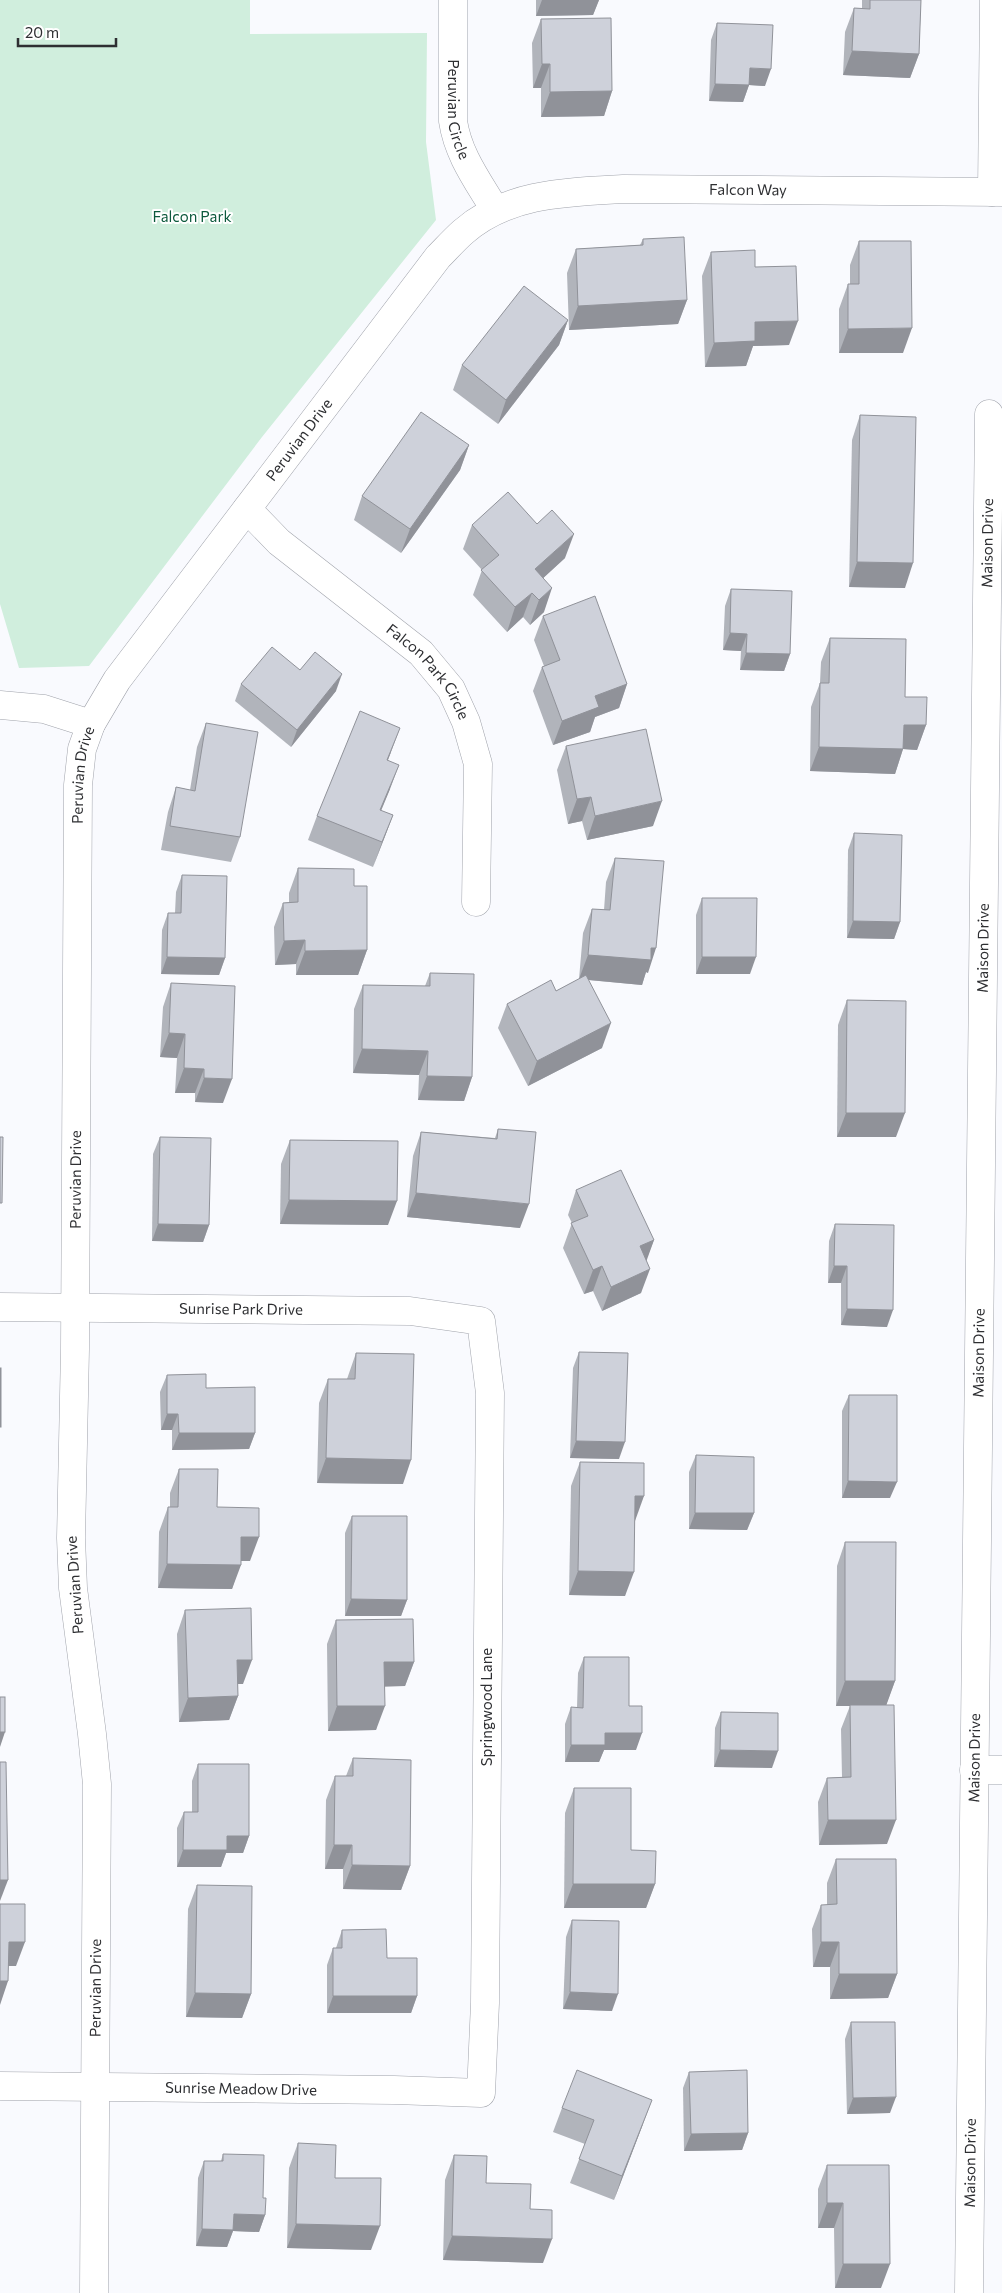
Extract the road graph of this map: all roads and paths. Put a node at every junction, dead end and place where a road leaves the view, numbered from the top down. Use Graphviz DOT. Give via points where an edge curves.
graph roads {
  1 [pos="453,0"];
  2 [pos="994,0"];
  3 [pos="997,192"];
  4 [pos="495,210"];
  5 [pos="989,414"];
  6 [pos="247,509"];
  7 [pos="0,705"];
  8 [pos="91,724"];
  9 [pos="476,902"];
  10 [pos="992,1094"];
  11 [pos="0,1307"];
  12 [pos="74,1308"];
  13 [pos="481,1321"];
  14 [pos="974,1770"];
  15 [pos="1002,1770"];
  16 [pos="0,2086"];
  17 [pos="96,2087"];
  18 [pos="481,2093"];
  19 [pos="94,2293"];
  20 [pos="969,2293"];
  1 -- 4 [label="street, Peruvian Circle" via="453,121 456,141"];
  2 -- 3 [label="street"];
  3 -- 4 [label="street, Falcon Way" via="623,188 530,197"];
  4 -- 6 [label="street, Peruvian Drive" via="463,232 438,257"];
  5 -- 10 [label="street, Maison Drive"];
  6 -- 8 [label="street, Peruvian Drive" via="117,680"];
  6 -- 9 [label="street, Falcon Park Circle" via="279,542 421,653 451,689 466,722 478,764"];
  7 -- 8 [label="street" via="44,709"];
  8 -- 12 [label="street, Peruvian Drive" via="82,749 78,785"];
  10 -- 14 [label="street, Maison Drive"];
  11 -- 12 [label="street, Sunrise Park Drive"];
  12 -- 13 [label="street, Sunrise Park Drive" via="410,1311"];
  12 -- 17 [label="street, Peruvian Drive" via="73,1588 97,1784"];
  13 -- 18 [label="street, Springwood Lane" via="490,1394 486,2003"];
  14 -- 15 [label="street"];
  14 -- 20 [label="street, Maison Drive"];
  16 -- 17 [label="street, Sunrise Meadow Drive"];
  17 -- 18 [label="street, Sunrise Meadow Drive"];
  17 -- 19 [label="street, Peruvian Drive"];
}
